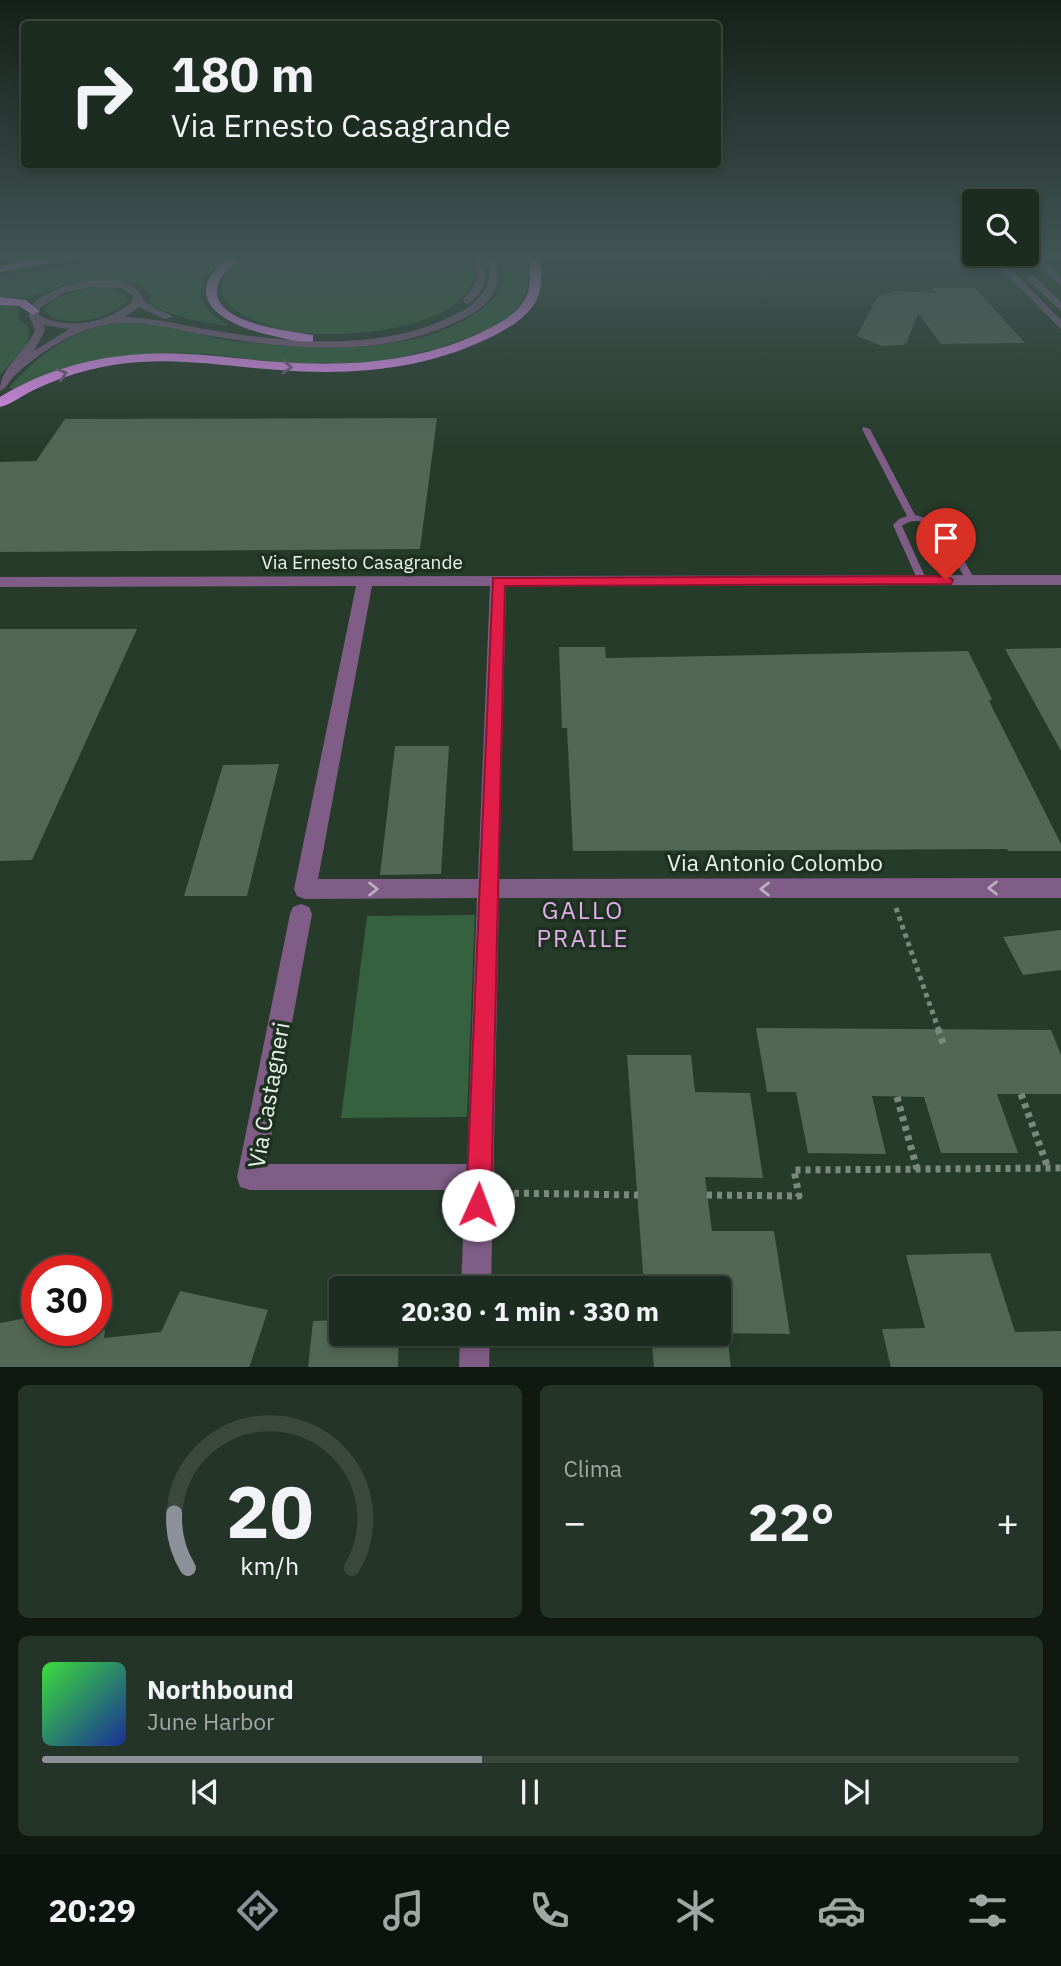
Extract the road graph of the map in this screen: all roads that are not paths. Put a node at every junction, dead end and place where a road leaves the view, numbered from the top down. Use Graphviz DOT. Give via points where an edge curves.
graph roads {
  1 [pos="37,322"];
  2 [pos="47,322"];
  3 [pos="99,322"];
  4 [pos="109,322"];
  5 [pos="149,322"];
  6 [pos="188,322"];
  7 [pos="240,322"];
  8 [pos="422,322"];
  9 [pos="449,322"];
  10 [pos="509,322"];
  11 [pos="308,338"];
  12 [pos="12,373"];
  13 [pos="0,387"];
  14 [pos="0,403"];
  15 [pos="866,429"];
  16 [pos="912,517"];
  17 [pos="970,580"];
  18 [pos="1061,580"];
  19 [pos="365,581"];
  20 [pos="498,581"];
  21 [pos="922,581"];
  22 [pos="0,582"];
  23 [pos="1061,888"];
  24 [pos="488,890"];
  25 [pos="303,902"];
  26 [pos="492,1180"];
  27 [pos="478,1276"];
  28 [pos="475,1346"];
  29 [pos="474,1367"];
  1 -- 12 [label="street" via="37,339"];
  2 -- 3 [label="street"];
  3 -- 4 [label="street"];
  3 -- 12 [label="street" via="56,340"];
  5 -- 9 [label="street" via="304,344 376,342"];
  6 -- 11 [label="street"];
  7 -- 11 [label="highway"];
  8 -- 11 [label="street" via="390,332"];
  14 -- 10 [label="highway, one-way" via="67,372 136,358 180,357 281,367 373,365 434,354"];
  12 -- 13 [label="street"];
  15 -- 16 [label="lane"];
  16 -- 17 [label="lane" via="940,525"];
  16 -- 21 [label="lane" via="897,525"];
  17 -- 18 [label="street, Via Ernesto Casagrande"];
  17 -- 21 [label="street, Via Ernesto Casagrande"];
  19 -- 20 [label="street, Via Ernesto Casagrande"];
  19 -- 22 [label="street, Via Ernesto Casagrande"];
  19 -- 25 [label="street, Via Castagneri"];
  20 -- 21 [label="street, Via Ernesto Casagrande"];
  20 -- 24 [label="street"];
  23 -- 24 [label="street, Via Antonio Colombo, one-way"];
  25 -- 24 [label="street, Via Antonio Colombo, one-way"];
  24 -- 26 [label="street"];
  25 -- 26 [label="street, Via Castagneri" via="250,1177"];
  26 -- 27 [label="street"];
  28 -- 29 [label="street"];
}
